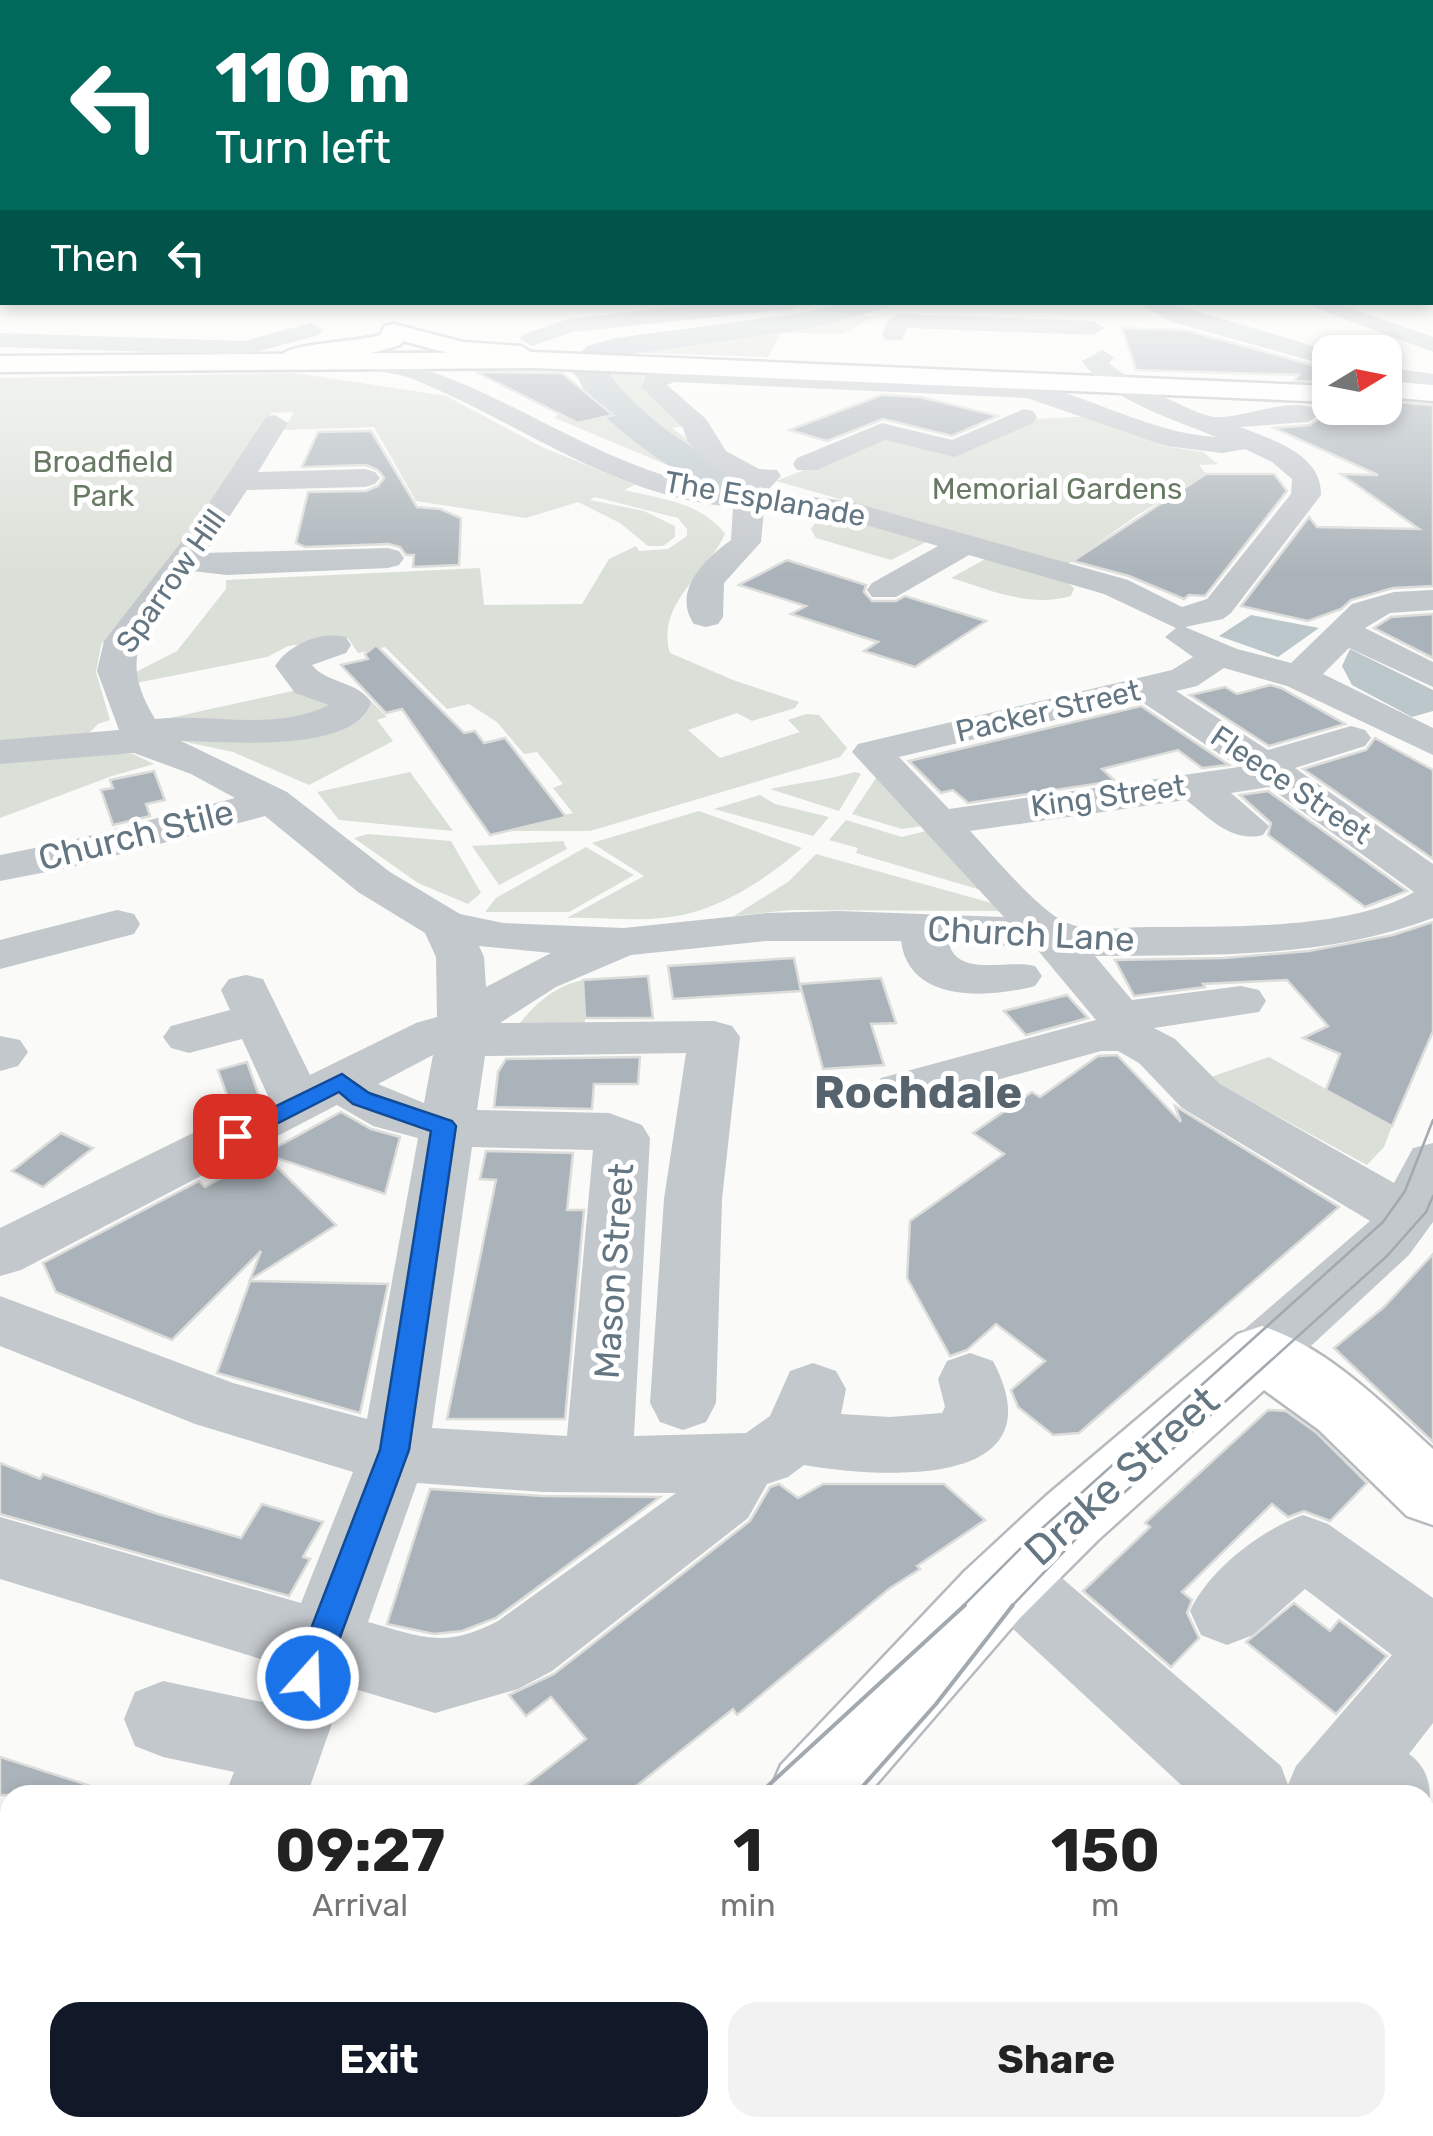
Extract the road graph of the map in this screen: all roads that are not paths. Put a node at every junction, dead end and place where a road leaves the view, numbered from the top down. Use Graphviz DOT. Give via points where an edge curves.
graph roads {
  1 [pos="430,378"];
  2 [pos="450,378"];
  3 [pos="461,378"];
  4 [pos="656,378"];
  5 [pos="794,378"];
  6 [pos="1026,378"];
  7 [pos="1407,378"];
  8 [pos="1114,380"];
  9 [pos="1433,382"];
  10 [pos="910,386"];
  11 [pos="1312,386"];
  12 [pos="1402,390"];
  13 [pos="1433,393"];
  14 [pos="474,397"];
  15 [pos="1312,397"];
  16 [pos="1402,399"];
  17 [pos="1433,402"];
  18 [pos="1105,411"];
  19 [pos="1212,414"];
  20 [pos="1308,414"];
  21 [pos="1024,417"];
  22 [pos="262,425"];
  23 [pos="719,440"];
  24 [pos="807,464"];
  25 [pos="365,478"];
  26 [pos="239,481"];
  27 [pos="753,491"];
  28 [pos="965,544"];
  29 [pos="388,558"];
  30 [pos="192,578"];
  31 [pos="884,590"];
  32 [pos="1433,600"];
  33 [pos="706,617"];
  34 [pos="1177,618"];
  35 [pos="1353,636"];
  36 [pos="333,645"];
  37 [pos="1214,653"];
  38 [pos="154,656"];
  39 [pos="115,670"];
  40 [pos="1296,676"];
  41 [pos="1433,676"];
  42 [pos="1146,688"];
  43 [pos="137,737"];
  44 [pos="1351,738"];
  45 [pos="1433,743"];
  46 [pos="0,752"];
  47 [pos="1270,769"];
  48 [pos="1173,798"];
  49 [pos="272,801"];
  50 [pos="939,823"];
  51 [pos="1248,826"];
  52 [pos="1,860"];
  53 [pos="1433,886"];
  54 [pos="1433,898"];
  55 [pos="117,924"];
  56 [pos="445,924"];
  57 [pos="922,928"];
  58 [pos="1049,934"];
  59 [pos="624,942"];
  60 [pos="0,954"];
  61 [pos="1018,976"];
  62 [pos="1240,1001"];
  63 [pos="1124,1026"];
  64 [pos="462,1034"];
  65 [pos="189,1037"];
  66 [pos="900,1090"];
  67 [pos="322,1092"];
  68 [pos="444,1126"];
  69 [pos="1433,1162"];
  70 [pos="1406,1216"];
  71 [pos="0,1254"];
  72 [pos="0,1320"];
  73 [pos="1262,1352"];
  74 [pos="970,1379"];
  75 [pos="683,1403"];
  76 [pos="780,1430"];
  77 [pos="395,1450"];
  78 [pos="599,1463"];
  79 [pos="1433,1494"];
  80 [pos="0,1548"];
  81 [pos="1009,1578"];
  82 [pos="1228,1611"];
  83 [pos="1433,1642"];
  84 [pos="320,1644"];
  85 [pos="1433,1664"];
  86 [pos="163,1719"];
  87 [pos="276,1770"];
  88 [pos="1359,1784"];
  89 [pos="820,1785"];
  90 [pos="1241,1785"];
  1 -- 14 [label="street, The Esplanade"];
  2 -- 14 [label="street, The Esplanade"];
  3 -- 14 [label="street"];
  4 -- 27 [label="street" via="654,387"];
  5 -- 10 [label="street"];
  6 -- 8 [label="main road"];
  7 -- 9 [label="street"];
  8 -- 11 [label="main road"];
  8 -- 18 [label="street" via="1128,406"];
  8 -- 19 [label="main road"];
  8 -- 19 [label="street"];
  8 -- 19 [label="street" via="1183,422"];
  10 -- 18 [label="street" via="1038,392"];
  10 -- 21 [label="street"];
  12 -- 13 [label="main road"];
  14 -- 27 [label="street, The Esplanade" via="556,442 665,486"];
  15 -- 19 [label="main road"];
  16 -- 17 [label="main road"];
  18 -- 19 [label="street" via="1196,446 1221,447"];
  18 -- 21 [label="street"];
  19 -- 20 [label="street"];
  19 -- 34 [label="street" via="1307,476 1306,495 1219,606"];
  21 -- 24 [label="street" via="955,449 882,431"];
  22 -- 26 [label="street, Sparrow Hill"];
  23 -- 27 [label="street" via="734,454 771,467"];
  25 -- 26 [label="street"];
  26 -- 30 [label="street, Sparrow Hill"];
  27 -- 28 [label="street, The Esplanade"];
  27 -- 33 [label="street" via="747,539 714,569 702,591"];
  28 -- 31 [label="street"];
  28 -- 34 [label="street, The Esplanade" via="1116,587"];
  29 -- 30 [label="street" via="222,565"];
  30 -- 39 [label="street, Sparrow Hill" via="122,641"];
  32 -- 40 [label="street" via="1368,610 1323,660"];
  34 -- 37 [label="street" via="1172,627"];
  35 -- 41 [label="street"];
  36 -- 43 [label="street" via="299,657 294,666 308,685 352,702 334,720 267,733 193,727"];
  37 -- 40 [label="street"];
  37 -- 42 [label="street, Packer Street" via="1206,667"];
  38 -- 39 [label="street"];
  39 -- 43 [label="street, Sparrow Hill" via="140,728"];
  40 -- 45 [label="street"];
  42 -- 47 [label="street, Fleece Street"];
  42 -- 50 [label="street, Packer Street" via="872,752"];
  43 -- 46 [label="street"];
  43 -- 49 [label="street"];
  44 -- 47 [label="street, King Street"];
  47 -- 48 [label="street, King Street"];
  47 -- 53 [label="street, Fleece Street"];
  48 -- 50 [label="street, King Street"];
  48 -- 51 [label="street"];
  49 -- 52 [label="street, Church Stile" via="72,854"];
  49 -- 56 [label="street" via="374,882"];
  50 -- 58 [label="street"];
  54 -- 58 [label="street, Church Lane" via="1384,920 1292,923 1248,940 1094,942"];
  55 -- 60 [label="street"];
  56 -- 59 [label="street, Church Lane" via="503,937"];
  56 -- 64 [label="street" via="460,957"];
  57 -- 58 [label="street, Church Lane"];
  57 -- 59 [label="street, Church Lane" via="766,927"];
  57 -- 61 [label="street" via="924,956 938,972"];
  58 -- 63 [label="street"];
  59 -- 64 [label="street, Church Lane" via="502,998"];
  62 -- 63 [label="street"];
  63 -- 66 [label="street"];
  63 -- 70 [label="street" via="1201,1096"];
  64 -- 67 [label="street" via="434,1034"];
  64 -- 68 [label="street"];
  64 -- 75 [label="street" via="714,1037 693,1199"];
  65 -- 67 [label="street" via="252,1004 290,1089"];
  67 -- 68 [label="street"];
  67 -- 71 [label="street"];
  68 -- 77 [label="street"];
  68 -- 78 [label="street, Mason Street" via="609,1132 622,1138"];
  69 -- 70 [label="street, Drake Street"];
  70 -- 73 [label="street, Drake Street" via="1388,1240"];
  72 -- 77 [label="street" via="280,1427"];
  73 -- 79 [label="main road" via="1343,1410"];
  73 -- 81 [label="main road, Drake Street"];
  74 -- 76 [label="street" via="978,1408 962,1437 840,1444"];
  76 -- 78 [label="street"];
  76 -- 84 [label="street" via="723,1498 525,1646 491,1664 434,1677"];
  77 -- 78 [label="street"];
  77 -- 84 [label="street"];
  80 -- 84 [label="street"];
  81 -- 89 [label="main road, Drake Street"];
  81 -- 90 [label="street"];
  82 -- 83 [label="street" via="1303,1546"];
  84 -- 87 [label="street"];
  85 -- 88 [label="street"];
  86 -- 87 [label="street"];
}
